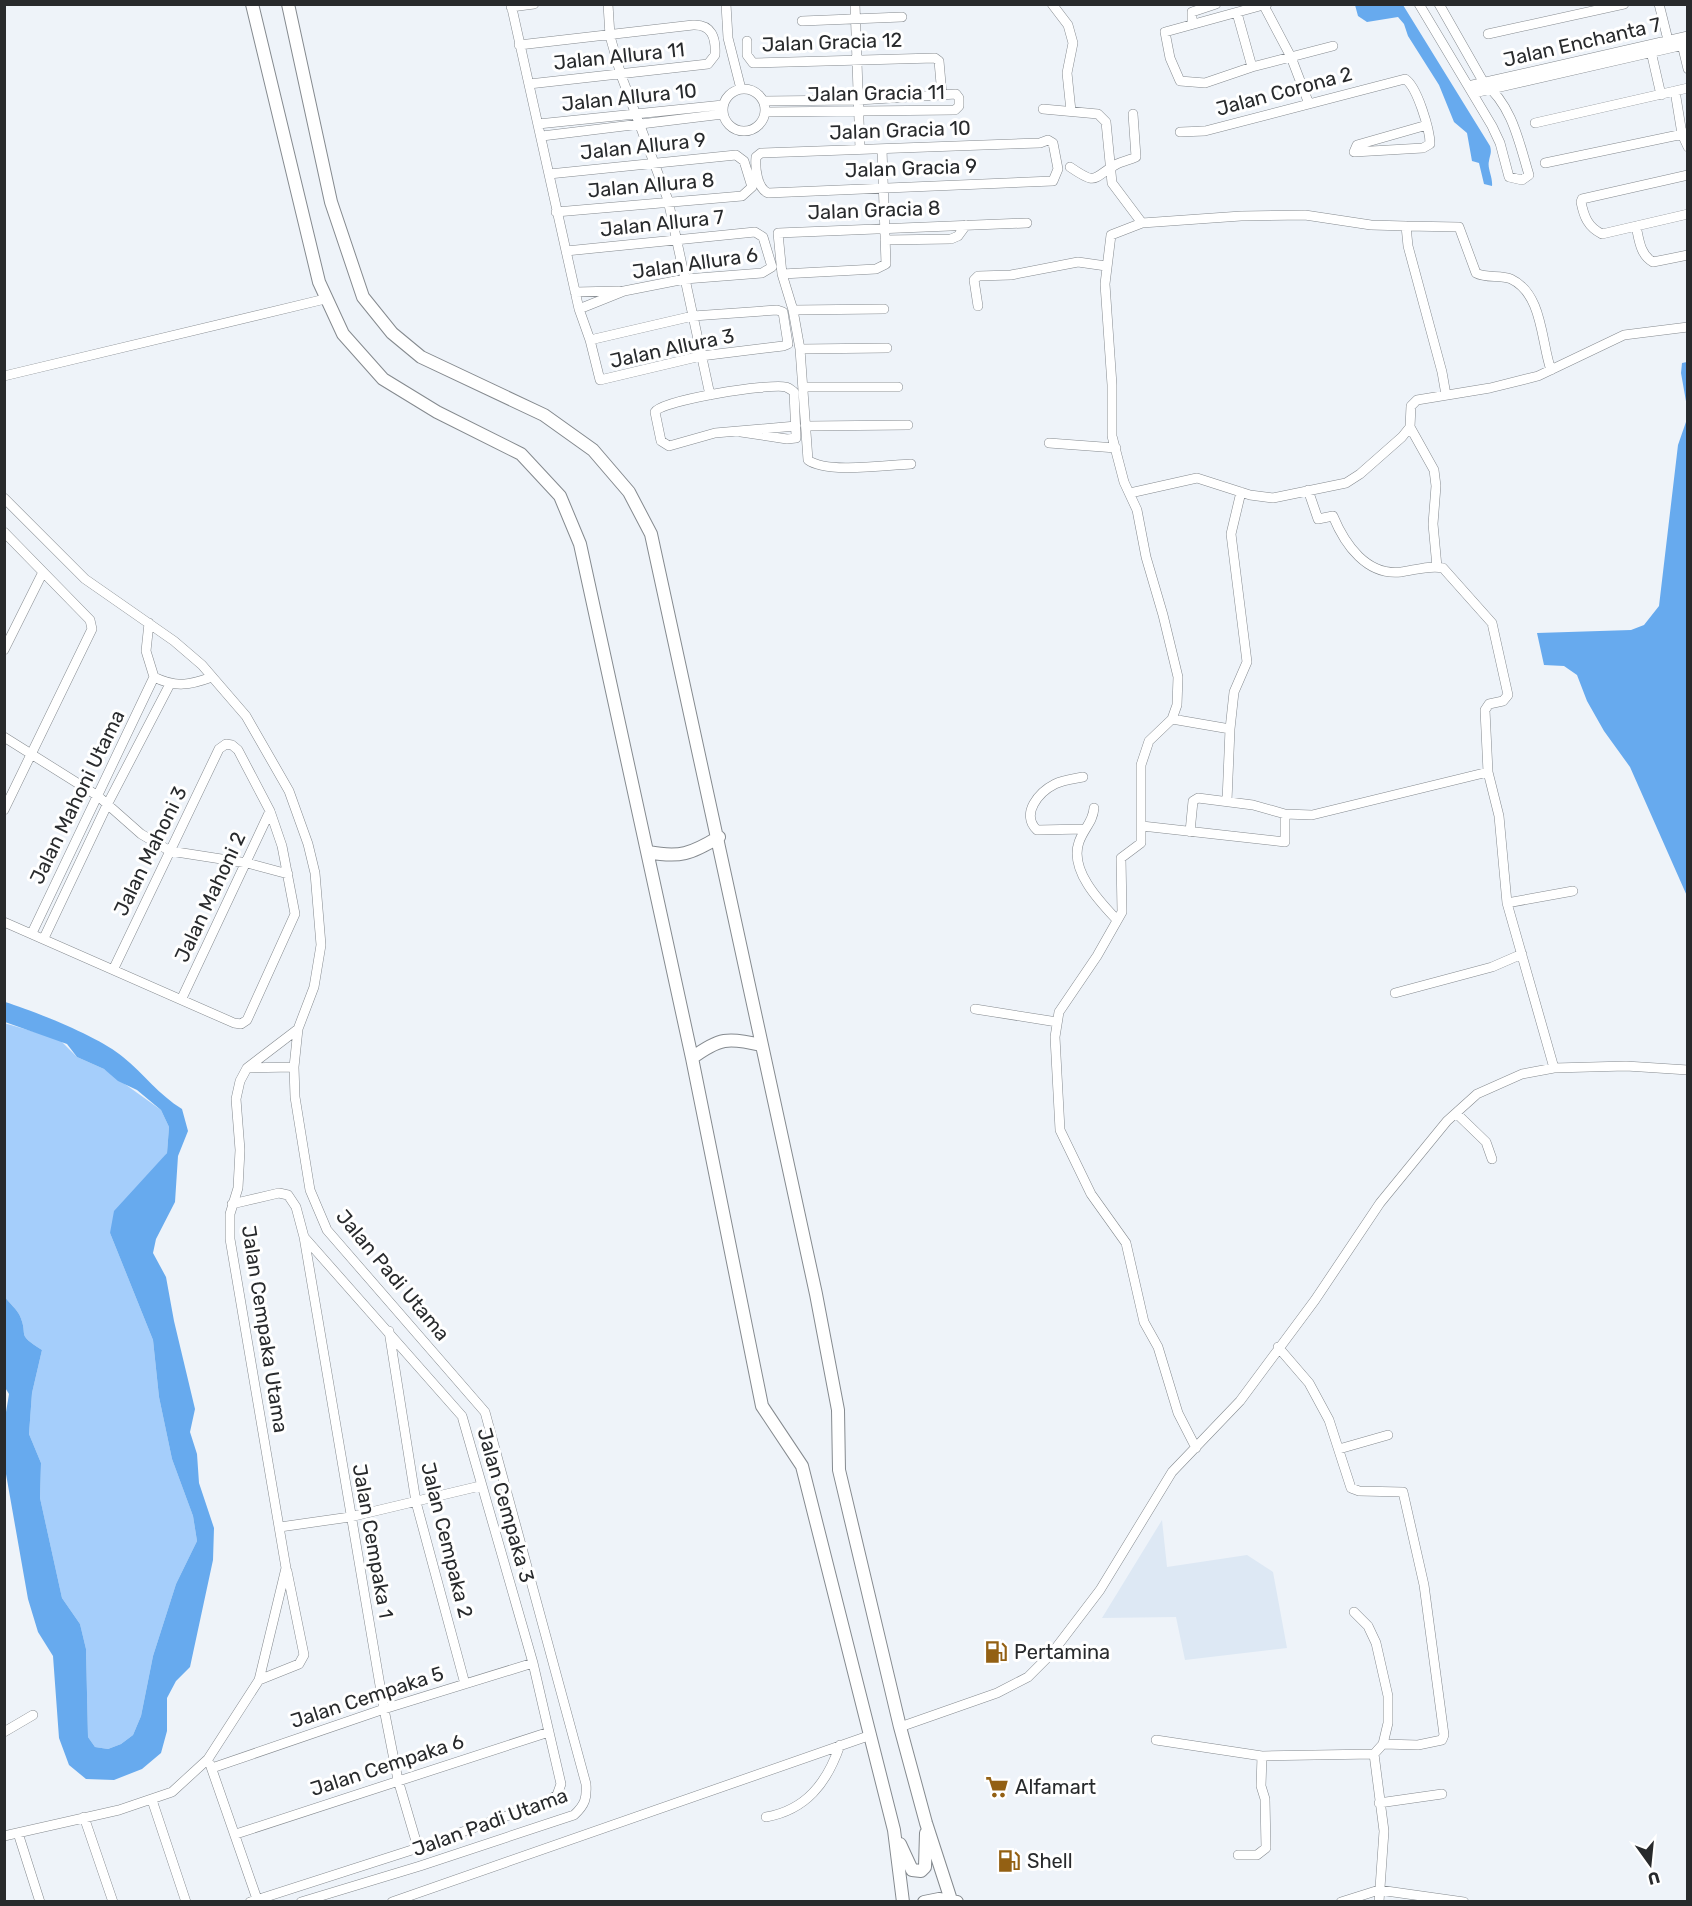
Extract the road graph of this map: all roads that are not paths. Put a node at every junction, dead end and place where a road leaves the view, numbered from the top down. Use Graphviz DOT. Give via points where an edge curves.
graph roads {
  1 [pos="252,4"];
  2 [pos="288,4"];
  3 [pos="534,4"];
  4 [pos="608,4"];
  5 [pos="726,4"];
  6 [pos="855,4"];
  7 [pos="1052,4"];
  8 [pos="1216,4"];
  9 [pos="1419,4"];
  10 [pos="1439,4"];
  11 [pos="1624,4"];
  12 [pos="1659,4"];
  13 [pos="1265,5"];
  14 [pos="511,6"];
  15 [pos="1238,13"];
  16 [pos="902,17"];
  17 [pos="856,19"];
  18 [pos="802,21"];
  19 [pos="1192,24"];
  20 [pos="1488,34"];
  21 [pos="610,36"];
  22 [pos="1668,40"];
  23 [pos="747,41"];
  24 [pos="1684,41"];
  25 [pos="519,45"];
  26 [pos="1333,46"];
  27 [pos="1650,49"];
  28 [pos="1291,57"];
  29 [pos="857,60"];
  30 [pos="1252,67"];
  31 [pos="1688,69"];
  32 [pos="621,75"];
  33 [pos="529,84"];
  34 [pos="1488,86"];
  35 [pos="1688,88"];
  36 [pos="741,89"];
  37 [pos="1471,90"];
  38 [pos="1675,92"];
  39 [pos="942,94"];
  40 [pos="1661,94"];
  41 [pos="763,100"];
  42 [pos="858,100"];
  43 [pos="1309,104"];
  44 [pos="723,109"];
  45 [pos="1043,110"];
  46 [pos="1071,111"];
  47 [pos="765,112"];
  48 [pos="859,112"];
  49 [pos="1133,114"];
  50 [pos="635,115"];
  51 [pos="1535,123"];
  52 [pos="538,124"];
  53 [pos="640,124"];
  54 [pos="1427,125"];
  55 [pos="1180,132"];
  56 [pos="1685,133"];
  57 [pos="542,136"];
  58 [pos="1688,147"];
  59 [pos="860,149"];
  60 [pos="882,149"];
  61 [pos="654,162"];
  62 [pos="1545,163"];
  63 [pos="1070,167"];
  64 [pos="1110,169"];
  65 [pos="549,174"];
  66 [pos="1688,175"];
  67 [pos="1053,181"];
  68 [pos="884,187"];
  69 [pos="748,193"];
  70 [pos="771,193"];
  71 [pos="668,200"];
  72 [pos="556,212"];
  73 [pos="1688,214"];
  74 [pos="1027,223"];
  75 [pos="1142,223"];
  76 [pos="966,225"];
  77 [pos="1406,226"];
  78 [pos="1636,226"];
  79 [pos="885,228"];
  80 [pos="677,239"];
  81 [pos="885,240"];
  82 [pos="566,251"];
  83 [pos="1688,255"];
  84 [pos="1106,266"];
  85 [pos="770,270"];
  86 [pos="782,274"];
  87 [pos="685,279"];
  88 [pos="575,291"];
  89 [pos="624,291"];
  90 [pos="325,299"];
  91 [pos="978,306"];
  92 [pos="579,309"];
  93 [pos="884,309"];
  94 [pos="793,310"];
  95 [pos="693,316"];
  96 [pos="1688,327"];
  97 [pos="590,340"];
  98 [pos="887,348"];
  99 [pos="800,349"];
  100 [pos="701,356"];
  101 [pos="1551,370"];
  102 [pos="4,376"];
  103 [pos="804,387"];
  104 [pos="898,387"];
  105 [pos="710,395"];
  106 [pos="1446,395"];
  107 [pos="908,425"];
  108 [pos="807,426"];
  109 [pos="1410,427"];
  110 [pos="1049,443"];
  111 [pos="1116,448"];
  112 [pos="911,464"];
  113 [pos="1308,490"];
  114 [pos="1241,492"];
  115 [pos="1130,493"];
  116 [pos="4,498"];
  117 [pos="4,532"];
  118 [pos="1437,567"];
  119 [pos="43,572"];
  120 [pos="149,624"];
  121 [pos="4,650"];
  122 [pos="154,677"];
  123 [pos="213,677"];
  124 [pos="170,684"];
  125 [pos="1172,719"];
  126 [pos="1230,729"];
  127 [pos="4,737"];
  128 [pos="32,754"];
  129 [pos="1488,772"];
  130 [pos="1083,777"];
  131 [pos="98,796"];
  132 [pos="1227,801"];
  133 [pos="107,806"];
  134 [pos="1094,808"];
  135 [pos="4,810"];
  136 [pos="270,811"];
  137 [pos="1285,814"];
  138 [pos="1142,826"];
  139 [pos="1086,829"];
  140 [pos="1190,832"];
  141 [pos="719,837"];
  142 [pos="170,851"];
  143 [pos="648,852"];
  144 [pos="247,863"];
  145 [pos="288,874"];
  146 [pos="1573,891"];
  147 [pos="1507,903"];
  148 [pos="1117,920"];
  149 [pos="4,922"];
  150 [pos="32,933"];
  151 [pos="44,938"];
  152 [pos="1522,954"];
  153 [pos="114,968"];
  154 [pos="1395,993"];
  155 [pos="182,999"];
  156 [pos="975,1009"];
  157 [pos="1057,1022"];
  158 [pos="298,1029"];
  159 [pos="761,1045"];
  160 [pos="692,1058"];
  161 [pos="294,1067"];
  162 [pos="247,1068"];
  163 [pos="1554,1068"];
  164 [pos="1688,1070"];
  165 [pos="1456,1113"];
  166 [pos="1492,1159"];
  167 [pos="232,1204"];
  168 [pos="304,1237"];
  169 [pos="389,1331"];
  170 [pos="1278,1347"];
  171 [pos="1388,1435"];
  172 [pos="1196,1448"];
  173 [pos="1339,1449"];
  174 [pos="480,1486"];
  175 [pos="416,1502"];
  176 [pos="350,1517"];
  177 [pos="280,1527"];
  178 [pos="286,1568"];
  179 [pos="1354,1612"];
  180 [pos="533,1663"];
  181 [pos="259,1680"];
  182 [pos="465,1684"];
  183 [pos="384,1709"];
  184 [pos="33,1716"];
  185 [pos="900,1727"];
  186 [pos="5,1731"];
  187 [pos="549,1732"];
  188 [pos="871,1735"];
  189 [pos="1156,1740"];
  190 [pos="1383,1744"];
  191 [pos="840,1745"];
  192 [pos="1374,1754"];
  193 [pos="1262,1756"];
  194 [pos="210,1763"];
  195 [pos="398,1780"];
  196 [pos="1442,1794"];
  197 [pos="152,1800"];
  198 [pos="1378,1803"];
  199 [pos="84,1817"];
  200 [pos="766,1817"];
  201 [pos="926,1823"];
  202 [pos="894,1830"];
  203 [pos="18,1833"];
  204 [pos="236,1834"];
  205 [pos="4,1836"];
  206 [pos="418,1848"];
  207 [pos="1238,1855"];
  208 [pos="1378,1890"];
  209 [pos="253,1900"];
  210 [pos="954,1901"];
  211 [pos="40,1902"];
  212 [pos="113,1902"];
  213 [pos="186,1902"];
  214 [pos="301,1902"];
  215 [pos="392,1902"];
  216 [pos="903,1902"];
  217 [pos="924,1902"];
  218 [pos="1341,1902"];
  219 [pos="1379,1902"];
  220 [pos="1464,1902"];
  1 -- 90 [label="street"];
  2 -- 141 [label="street" via="331,202 363,297 392,333 421,357 544,415 593,450 629,492 651,534"];
  3 -- 14 [label="street"];
  4 -- 21 [label="street"];
  5 -- 36 [label="street" via="728,38"];
  6 -- 17 [label="street"];
  7 -- 46 [label="street" via="1068,25 1073,43 1067,68"];
  8 -- 19 [label="street" via="1192,12"];
  9 -- 37 [label="street"];
  10 -- 34 [label="street"];
  11 -- 20 [label="street"];
  12 -- 22 [label="street"];
  13 -- 15 [label="street"];
  13 -- 28 [label="street"];
  14 -- 25 [label="street"];
  15 -- 19 [label="street"];
  15 -- 30 [label="street"];
  16 -- 17 [label="street"];
  17 -- 18 [label="street"];
  17 -- 29 [label="street"];
  19 -- 30 [label="street" via="1165,32 1180,81 1205,83"];
  21 -- 25 [label="street"];
  21 -- 32 [label="street"];
  21 -- 32 [label="street, Jalan Allura 11" via="693,25 705,26 712,33 716,50 712,62"];
  22 -- 24 [label="street, Jalan Enchanta 7"];
  22 -- 27 [label="street, Jalan Enchanta 7"];
  23 -- 29 [label="street, Jalan Gracia 12" via="747,55 753,63"];
  24 -- 27 [label="street, Jalan Enchanta 7"];
  24 -- 31 [label="street"];
  25 -- 33 [label="street"];
  26 -- 28 [label="street"];
  27 -- 34 [label="street, Jalan Enchanta 7"];
  27 -- 40 [label="street"];
  28 -- 30 [label="street"];
  28 -- 43 [label="street"];
  29 -- 39 [label="street, Jalan Gracia 12" via="935,58 939,62"];
  29 -- 42 [label="street"];
  32 -- 33 [label="street, Jalan Allura 11"];
  32 -- 50 [label="street"];
  33 -- 52 [label="street"];
  34 -- 37 [label="street, Jalan Enchanta 7"];
  34 -- 37 [label="street" via="1508,112 1518,138 1528,174 1522,180 1509,177 1500,143"];
  35 -- 38 [label="street"];
  36 -- 41 [label="street" via="750,90"];
  36 -- 44 [label="street" via="733,91"];
  38 -- 40 [label="street"];
  38 -- 56 [label="street"];
  39 -- 42 [label="street, Jalan Gracia 11"];
  39 -- 48 [label="street, Jalan Gracia 11" via="956,94 958,108"];
  40 -- 51 [label="street"];
  41 -- 42 [label="street, Jalan Gracia 11"];
  41 -- 47 [label="street"];
  42 -- 48 [label="street"];
  43 -- 54 [label="street, Jalan Corona 2" via="1405,79 1413,85"];
  43 -- 55 [label="street, Jalan Corona 2" via="1205,131"];
  44 -- 47 [label="street" via="729,126 746,131 762,121"];
  44 -- 50 [label="street, Jalan Allura 10"];
  44 -- 53 [label="street, Jalan Allura 10"];
  45 -- 46 [label="street"];
  46 -- 64 [label="street" via="1098,114 1106,123"];
  47 -- 48 [label="street, Jalan Gracia 11"];
  48 -- 59 [label="street"];
  49 -- 64 [label="street" via="1136,157"];
  50 -- 52 [label="street, Jalan Allura 10"];
  50 -- 53 [label="street"];
  52 -- 57 [label="street"];
  53 -- 57 [label="street, Jalan Allura 10"];
  53 -- 61 [label="street"];
  54 -- 54 [label="street" via="1430,144 1423,148 1357,154 1353,150 1357,145"];
  56 -- 58 [label="street"];
  56 -- 62 [label="street"];
  57 -- 65 [label="street"];
  59 -- 60 [label="street, Jalan Gracia 10"];
  59 -- 70 [label="street, Jalan Gracia 10" via="761,153 755,162 760,187"];
  60 -- 67 [label="street, Jalan Gracia 10" via="1048,140 1053,143 1058,169"];
  60 -- 68 [label="street"];
  61 -- 65 [label="street, Jalan Allura 9"];
  61 -- 69 [label="street, Jalan Allura 9" via="736,155 741,157 752,187"];
  61 -- 71 [label="street"];
  63 -- 64 [label="street" via="1086,178 1104,175"];
  64 -- 75 [label="street" via="1113,189"];
  65 -- 72 [label="street"];
  66 -- 78 [label="street" via="1582,199 1585,219 1592,229 1602,234"];
  67 -- 68 [label="street, Jalan Gracia 9"];
  68 -- 70 [label="street, Jalan Gracia 9"];
  68 -- 79 [label="street"];
  69 -- 71 [label="street, Jalan Allura 8"];
  71 -- 72 [label="street, Jalan Allura 8"];
  71 -- 80 [label="street"];
  72 -- 82 [label="street"];
  73 -- 78 [label="street"];
  74 -- 76 [label="street, Jalan Gracia 8"];
  75 -- 77 [label="street" via="1305,214 1371,225"];
  75 -- 84 [label="street" via="1111,235"];
  76 -- 79 [label="street, Jalan Gracia 8"];
  76 -- 81 [label="street, Jalan Gracia 8" via="958,237"];
  77 -- 101 [label="street" via="1459,227 1476,273 1510,278 1522,287 1533,302"];
  77 -- 106 [label="street"];
  78 -- 83 [label="street" via="1645,257 1653,262"];
  79 -- 81 [label="street"];
  79 -- 86 [label="street, Jalan Gracia 8" via="783,231 777,236"];
  80 -- 82 [label="street, Jalan Allura 7"];
  80 -- 85 [label="street, Jalan Allura 7" via="761,233"];
  80 -- 87 [label="street"];
  81 -- 86 [label="street" via="887,261 882,268"];
  82 -- 88 [label="street"];
  84 -- 91 [label="street" via="1078,262 1011,275 978,276 974,280"];
  84 -- 111 [label="street" via="1111,420"];
  85 -- 87 [label="street, Jalan Allura 6"];
  86 -- 94 [label="street"];
  87 -- 89 [label="street, Jalan Allura 6"];
  87 -- 95 [label="street"];
  88 -- 89 [label="street, Jalan Allura 6"];
  88 -- 92 [label="street"];
  89 -- 92 [label="street, Jalan Allura 6"];
  90 -- 102 [label="street"];
  90 -- 143 [label="street" via="343,334 383,379 437,412 521,454 560,496 580,544"];
  92 -- 97 [label="street"];
  93 -- 94 [label="street"];
  94 -- 99 [label="street"];
  95 -- 97 [label="street"];
  95 -- 100 [label="street"];
  95 -- 100 [label="street, Jalan Allura 3" via="783,312 788,344"];
  96 -- 101 [label="street" via="1624,335"];
  97 -- 100 [label="street, Jalan Allura 3" via="600,380"];
  98 -- 99 [label="street"];
  99 -- 103 [label="street"];
  100 -- 105 [label="street"];
  101 -- 106 [label="street" via="1490,388"];
  103 -- 104 [label="street"];
  103 -- 108 [label="street"];
  105 -- 105 [label="street" via="786,387 794,392 796,436 793,439 715,433 664,445 655,417 657,409"];
  106 -- 109 [label="street" via="1415,402 1410,408"];
  107 -- 108 [label="street"];
  108 -- 112 [label="street" via="806,453 814,464"];
  109 -- 113 [label="street" via="1346,483"];
  109 -- 118 [label="street" via="1434,470"];
  110 -- 111 [label="street"];
  111 -- 115 [label="street"];
  113 -- 114 [label="street" via="1273,498"];
  113 -- 118 [label="street" via="1318,519 1333,516 1345,540 1362,560 1379,571"];
  114 -- 115 [label="street" via="1197,478"];
  114 -- 126 [label="street" via="1231,534 1247,662 1233,692"];
  115 -- 125 [label="street" via="1178,677"];
  116 -- 120 [label="street, Jalan Padi Utama" via="85,579"];
  117 -- 119 [label="street"];
  118 -- 129 [label="street" via="1446,570 1494,628 1508,695 1485,710"];
  119 -- 121 [label="street"];
  119 -- 128 [label="street" via="90,620 92,629"];
  120 -- 122 [label="street" via="146,651"];
  120 -- 123 [label="street, Jalan Padi Utama" via="188,652"];
  122 -- 124 [label="street"];
  122 -- 131 [label="street, Jalan Mahoni Utama"];
  123 -- 124 [label="street" via="187,686"];
  123 -- 158 [label="street, Jalan Padi Utama" via="235,701 275,765 300,817 308,844 315,873 321,945 314,987"];
  124 -- 133 [label="street, Jalan Mahoni Utama"];
  125 -- 126 [label="street"];
  125 -- 138 [label="street" via="1149,741 1144,753 1140,780"];
  126 -- 132 [label="street"];
  127 -- 128 [label="street"];
  128 -- 131 [label="street"];
  128 -- 135 [label="street"];
  129 -- 137 [label="street" via="1312,815"];
  129 -- 147 [label="street" via="1500,816"];
  130 -- 139 [label="street" via="1053,785 1035,801 1030,812 1037,830"];
  131 -- 133 [label="street"];
  131 -- 150 [label="street, Jalan Mahoni Utama"];
  132 -- 137 [label="street"];
  132 -- 140 [label="street" via="1195,799"];
  133 -- 142 [label="street" via="141,834"];
  133 -- 151 [label="street, Jalan Mahoni Utama"];
  134 -- 139 [label="street"];
  136 -- 142 [label="street, Jalan Mahoni 3" via="238,750 226,744 219,749"];
  136 -- 144 [label="street, Jalan Mahoni 2"];
  136 -- 145 [label="street"];
  137 -- 140 [label="street" via="1285,842"];
  138 -- 140 [label="street"];
  138 -- 148 [label="street" via="1141,843 1121,858 1123,904"];
  139 -- 148 [label="street" via="1077,850 1080,867 1100,902"];
  141 -- 143 [label="street" via="694,852 671,856"];
  141 -- 159 [label="street"];
  142 -- 144 [label="street"];
  142 -- 153 [label="street, Jalan Mahoni 3"];
  143 -- 160 [label="street"];
  144 -- 145 [label="street"];
  144 -- 155 [label="street, Jalan Mahoni 2"];
  145 -- 155 [label="street" via="295,914 247,1020 234,1023"];
  146 -- 147 [label="street"];
  147 -- 152 [label="street"];
  148 -- 157 [label="street" via="1066,999"];
  149 -- 150 [label="street"];
  150 -- 151 [label="street"];
  151 -- 153 [label="street"];
  152 -- 154 [label="street" via="1492,967"];
  152 -- 163 [label="street"];
  153 -- 155 [label="street"];
  156 -- 157 [label="street"];
  157 -- 172 [label="street" via="1060,1130 1091,1194 1126,1244 1144,1322 1158,1347 1178,1413"];
  158 -- 161 [label="street, Jalan Padi Utama"];
  158 -- 162 [label="street"];
  159 -- 160 [label="street" via="725,1039"];
  159 -- 185 [label="street" via="836,1398 839,1470"];
  160 -- 188 [label="street" via="762,1406 802,1466"];
  161 -- 162 [label="street"];
  161 -- 214 [label="street, Jalan Padi Utama" via="310,1190 323,1222 485,1412 586,1784 583,1807 574,1815"];
  162 -- 167 [label="street, Jalan Cempaka Utama" via="236,1099 240,1150 238,1188"];
  163 -- 164 [label="street" via="1594,1065"];
  163 -- 165 [label="street" via="1501,1082 1477,1094"];
  165 -- 166 [label="street" via="1486,1142"];
  165 -- 170 [label="street" via="1380,1203 1315,1300"];
  167 -- 168 [label="street, Jalan Cempaka 3" via="288,1195 296,1207"];
  167 -- 177 [label="street, Jalan Cempaka Utama" via="230,1239"];
  168 -- 169 [label="street, Jalan Cempaka 3"];
  168 -- 176 [label="street, Jalan Cempaka 1"];
  169 -- 174 [label="street, Jalan Cempaka 3" via="462,1416"];
  169 -- 175 [label="street, Jalan Cempaka 2"];
  170 -- 172 [label="street" via="1240,1401"];
  170 -- 173 [label="street" via="1309,1383"];
  171 -- 173 [label="street"];
  172 -- 185 [label="street" via="1172,1472 1088,1607 1035,1671 997,1693"];
  173 -- 190 [label="street" via="1352,1488 1403,1492 1424,1586 1444,1735 1433,1744"];
  174 -- 175 [label="street"];
  174 -- 180 [label="street, Jalan Cempaka 3"];
  175 -- 176 [label="street"];
  175 -- 182 [label="street, Jalan Cempaka 2"];
  176 -- 177 [label="street"];
  176 -- 183 [label="street, Jalan Cempaka 1"];
  177 -- 178 [label="street, Jalan Cempaka Utama"];
  178 -- 181 [label="street"];
  178 -- 181 [label="street" via="304,1654 299,1664"];
  179 -- 190 [label="street" via="1368,1626 1376,1643 1388,1696"];
  180 -- 182 [label="street, Jalan Cempaka 5"];
  180 -- 187 [label="street, Jalan Cempaka 3"];
  181 -- 194 [label="street"];
  182 -- 183 [label="street, Jalan Cempaka 5"];
  183 -- 194 [label="street, Jalan Cempaka 5"];
  183 -- 195 [label="street, Jalan Cempaka 1"];
  184 -- 186 [label="street"];
  185 -- 201 [label="street"];
  187 -- 195 [label="street, Jalan Cempaka 6"];
  187 -- 206 [label="street, Jalan Cempaka 3" via="561,1784 557,1795"];
  188 -- 191 [label="street"];
  188 -- 202 [label="street"];
  189 -- 193 [label="street"];
  190 -- 192 [label="street"];
  191 -- 200 [label="street" via="829,1772 802,1804 790,1812"];
  191 -- 215 [label="street"];
  192 -- 193 [label="street"];
  192 -- 198 [label="street"];
  193 -- 207 [label="street" via="1260,1786 1265,1799 1266,1848 1257,1855"];
  194 -- 197 [label="street" via="172,1792"];
  194 -- 204 [label="street"];
  195 -- 204 [label="street, Jalan Cempaka 6"];
  195 -- 206 [label="street, Jalan Cempaka 1"];
  196 -- 198 [label="street"];
  197 -- 199 [label="street"];
  197 -- 213 [label="street"];
  198 -- 208 [label="street" via="1384,1831"];
  199 -- 203 [label="street"];
  199 -- 212 [label="street"];
  201 -- 202 [label="street" via="925,1867 918,1872 912,1870"];
  201 -- 210 [label="street"];
  202 -- 216 [label="street"];
  203 -- 205 [label="street"];
  203 -- 211 [label="street"];
  204 -- 209 [label="street"];
  206 -- 209 [label="street"];
  208 -- 218 [label="street"];
  208 -- 219 [label="street"];
  208 -- 220 [label="street"];
  210 -- 217 [label="street"];
}
